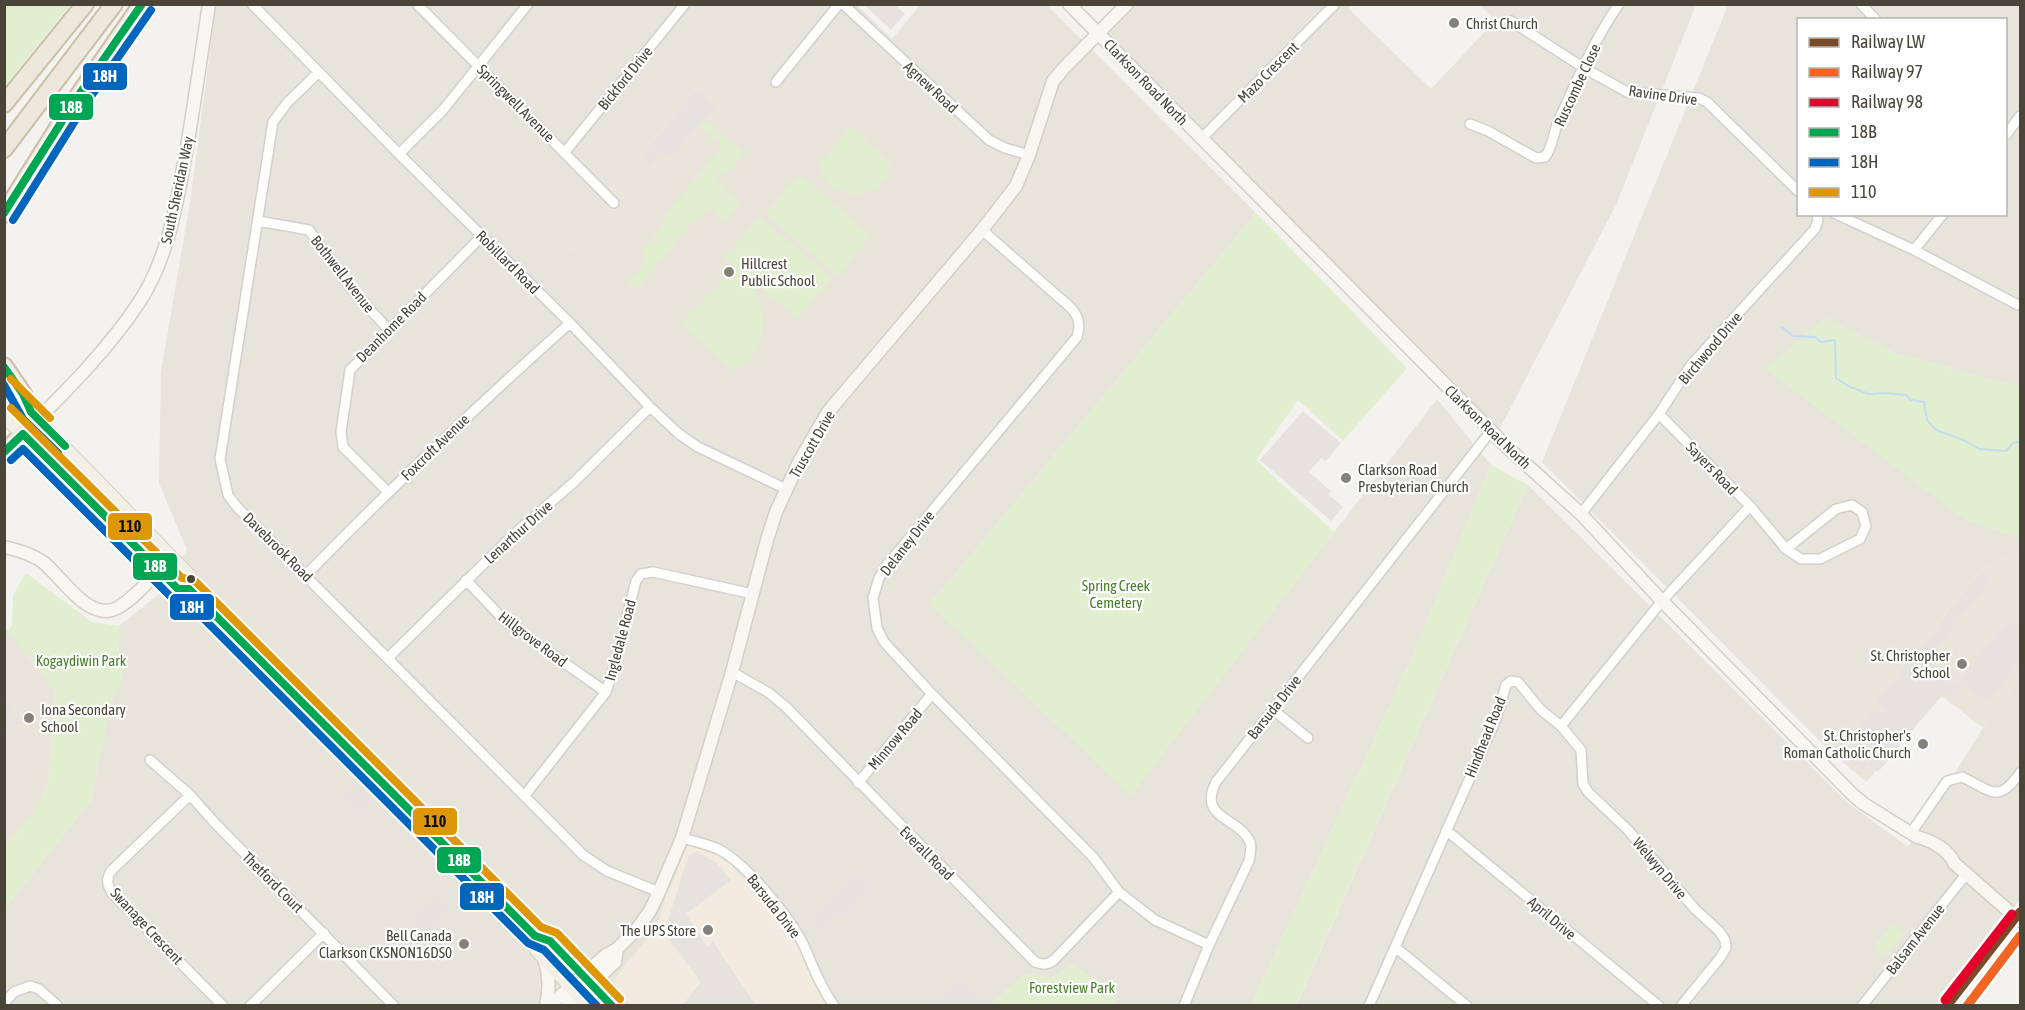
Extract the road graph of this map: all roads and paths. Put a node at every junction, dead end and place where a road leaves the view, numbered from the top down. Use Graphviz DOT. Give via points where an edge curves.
graph roads {
  1 [pos="85,4"];
  2 [pos="114,4"];
  3 [pos="142,4"];
  4 [pos="209,4"];
  5 [pos="252,4"];
  6 [pos="417,4"];
  7 [pos="528,4"];
  8 [pos="685,4"];
  9 [pos="841,4"];
  10 [pos="1069,4"];
  11 [pos="1126,4"];
  12 [pos="1335,4"];
  13 [pos="1619,4"];
  14 [pos="1861,4"];
  15 [pos="1874,18"];
  16 [pos="1511,21"];
  17 [pos="1098,33"];
  18 [pos="478,66"];
  19 [pos="1584,68"];
  20 [pos="319,72"];
  21 [pos="776,82"];
  22 [pos="4,104"];
  23 [pos="2020,116"];
  24 [pos="1470,124"];
  25 [pos="2007,134"];
  26 [pos="1201,139"];
  27 [pos="4,149"];
  28 [pos="565,152"];
  29 [pos="399,154"];
  30 [pos="1029,155"];
  31 [pos="1797,190"];
  32 [pos="614,203"];
  33 [pos="4,214"];
  34 [pos="1817,216"];
  35 [pos="1840,216"];
  36 [pos="1940,216"];
  37 [pos="258,221"];
  38 [pos="982,230"];
  39 [pos="482,236"];
  40 [pos="1914,250"];
  41 [pos="2020,305"];
  42 [pos="570,323"];
  43 [pos="388,329"];
  44 [pos="4,366"];
  45 [pos="4,386"];
  46 [pos="650,407"];
  47 [pos="1659,414"];
  48 [pos="4,415"];
  49 [pos="35,416"];
  50 [pos="1491,430"];
  51 [pos="23,434"];
  52 [pos="4,453"];
  53 [pos="786,489"];
  54 [pos="388,492"];
  55 [pos="1750,506"];
  56 [pos="1581,514"];
  57 [pos="4,547"];
  58 [pos="1786,549"];
  59 [pos="171,557"];
  60 [pos="158,570"];
  61 [pos="306,575"];
  62 [pos="466,580"];
  63 [pos="189,589"];
  64 [pos="753,594"];
  65 [pos="1662,601"];
  66 [pos="388,658"];
  67 [pos="732,672"];
  68 [pos="606,692"];
  69 [pos="932,694"];
  70 [pos="1272,710"];
  71 [pos="1562,726"];
  72 [pos="1308,738"];
  73 [pos="150,760"];
  74 [pos="2020,773"];
  75 [pos="858,783"];
  76 [pos="190,795"];
  77 [pos="525,795"];
  78 [pos="1446,830"];
  79 [pos="1914,835"];
  80 [pos="682,838"];
  81 [pos="1967,873"];
  82 [pos="659,891"];
  83 [pos="1119,892"];
  84 [pos="2020,921"];
  85 [pos="324,933"];
  86 [pos="535,936"];
  87 [pos="1209,945"];
  88 [pos="1395,947"];
  89 [pos="544,958"];
  90 [pos="586,980"];
  91 [pos="574,991"];
  92 [pos="4,1004"];
  93 [pos="58,1005"];
  94 [pos="223,1005"];
  95 [pos="250,1005"];
  96 [pos="394,1005"];
  97 [pos="548,1005"];
  98 [pos="567,1005"];
  99 [pos="589,1005"];
  100 [pos="612,1005"];
  101 [pos="834,1005"];
  102 [pos="1184,1005"];
  103 [pos="1369,1005"];
  104 [pos="1467,1005"];
  105 [pos="1659,1005"];
  106 [pos="1681,1005"];
  107 [pos="1862,1005"];
  1 -- 22 [label="highway"];
  2 -- 27 [label="highway"];
  3 -- 33 [label="highway"];
  4 -- 49 [label="street, South Sheridan Way" via="180,190 154,275 111,341"];
  5 -- 20 [label="street, Robillard Road"];
  6 -- 18 [label="street, Springwell Avenue"];
  7 -- 18 [label="street"];
  8 -- 28 [label="street, Bickford Drive"];
  9 -- 21 [label="street"];
  9 -- 30 [label="street, Agnew Road" via="989,140"];
  10 -- 17 [label="street, Clarkson Road North"];
  11 -- 17 [label="street, Truscott Drive"];
  12 -- 26 [label="street, Mazo Crescent"];
  13 -- 19 [label="street, Ruscombe Close"];
  14 -- 15 [label="street"];
  16 -- 19 [label="street, Ravine Drive"];
  17 -- 26 [label="street, Clarkson Road North"];
  17 -- 30 [label="street, Truscott Drive" via="1053,81"];
  18 -- 28 [label="street, Springwell Avenue"];
  18 -- 29 [label="street" via="443,110"];
  19 -- 24 [label="street, Ruscombe Close" via="1545,157 1536,158"];
  19 -- 31 [label="street, Ravine Drive" via="1627,92 1707,102"];
  20 -- 29 [label="street, Robillard Road"];
  20 -- 37 [label="street, Davebrook Road" via="273,122"];
  23 -- 25 [label="street"];
  26 -- 50 [label="street, Clarkson Road North"];
  28 -- 32 [label="street, Springwell Avenue"];
  29 -- 39 [label="street, Robillard Road"];
  30 -- 38 [label="street, Truscott Drive" via="1016,186"];
  34 -- 47 [label="street, Birchwood Drive" via="1815,229 1691,365"];
  35 -- 40 [label="street"];
  36 -- 40 [label="street"];
  37 -- 43 [label="street, Bothwell Avenue" via="309,230 353,291"];
  37 -- 61 [label="street, Davebrook Road" via="220,459 228,495"];
  38 -- 53 [label="street, Truscott Drive" via="828,412"];
  38 -- 69 [label="street, Delaney Drive" via="1077,314 1079,329 1077,337 879,578 873,598 877,628 884,642"];
  39 -- 42 [label="street, Robillard Road"];
  39 -- 43 [label="street, Deanhome Road"];
  40 -- 41 [label="street"];
  42 -- 46 [label="street, Robillard Road"];
  42 -- 54 [label="street, Foxcroft Avenue"];
  43 -- 54 [label="street, Deanhome Road" via="350,370 340,440"];
  44 -- 49 [label="highway"];
  45 -- 49 [label="main road"];
  46 -- 53 [label="street, Robillard Road" via="698,447"];
  46 -- 62 [label="street, Lenarthur Drive"];
  47 -- 55 [label="street, Sayers Road"];
  47 -- 56 [label="street, Birchwood Drive"];
  48 -- 51 [label="main road"];
  49 -- 51 [label="street, South Sheridan Way"];
  49 -- 59 [label="main road"];
  50 -- 56 [label="street, Clarkson Road North"];
  50 -- 70 [label="street, Barsuda Drive"];
  51 -- 52 [label="highway"];
  51 -- 60 [label="main road"];
  53 -- 64 [label="street, Truscott Drive"];
  54 -- 61 [label="street, Foxcroft Avenue"];
  55 -- 58 [label="street"];
  55 -- 65 [label="street, Sayers Road"];
  56 -- 65 [label="street, Clarkson Road North"];
  57 -- 60 [label="street" via="17,549 43,563 97,610 119,607"];
  58 -- 58 [label="street" via="1801,559 1820,559 1860,539 1866,526 1862,512 1852,505 1836,508"];
  59 -- 60 [label="street"];
  59 -- 63 [label="main road" via="189,576"];
  60 -- 63 [label="main road" via="178,589"];
  61 -- 66 [label="street, Davebrook Road"];
  62 -- 66 [label="street, Lenarthur Drive"];
  62 -- 68 [label="street, Hillgrove Road" via="506,622"];
  63 -- 86 [label="main road"];
  64 -- 67 [label="street, Truscott Drive"];
  64 -- 68 [label="street, Ingledale Road" via="653,572 640,574"];
  65 -- 71 [label="street"];
  65 -- 79 [label="street, Clarkson Road North" via="1853,795"];
  66 -- 77 [label="street, Davebrook Road"];
  67 -- 75 [label="street, Everall Road" via="786,707"];
  67 -- 80 [label="street, Truscott Drive"];
  68 -- 77 [label="street, Ingledale Road"];
  69 -- 75 [label="street, Minnow Road"];
  69 -- 83 [label="street, Delaney Drive" via="1093,857"];
  70 -- 72 [label="street"];
  70 -- 87 [label="street, Barsuda Drive" via="1212,790 1213,809 1245,834 1251,843 1251,853"];
  71 -- 78 [label="street, Hindhead Road" via="1541,710 1518,682 1511,681"];
  71 -- 106 [label="street, Welwyn Drive" via="1581,750 1583,784 1588,792 1628,830 1725,940 1726,948 1720,958"];
  73 -- 76 [label="street, Thetford Court"];
  74 -- 79 [label="street" via="2009,789 1995,793 1962,777 1947,781"];
  75 -- 83 [label="street, Everall Road" via="1035,962 1054,960"];
  76 -- 85 [label="street, Thetford Court"];
  76 -- 94 [label="street, Swanage Crescent" via="111,871 108,887"];
  77 -- 82 [label="street, Davebrook Road" via="596,865"];
  78 -- 88 [label="street, Hindhead Road"];
  78 -- 105 [label="street, April Drive"];
  79 -- 81 [label="street, Clarkson Road North" via="1919,843"];
  80 -- 82 [label="street, Truscott Drive"];
  80 -- 101 [label="street, Barsuda Drive" via="718,849 747,871 794,928 822,990"];
  81 -- 84 [label="street, Clarkson Road North"];
  81 -- 107 [label="street, Balsam Avenue"];
  82 -- 90 [label="street, Truscott Drive" via="637,929 606,955"];
  83 -- 87 [label="street, Delaney Drive" via="1155,920"];
  85 -- 95 [label="street"];
  85 -- 96 [label="street, Thetford Court"];
  86 -- 89 [label="main road" via="537,950"];
  86 -- 90 [label="main road" via="550,942"];
  87 -- 102 [label="street, Barsuda Drive"];
  88 -- 103 [label="street, Hindhead Road"];
  88 -- 104 [label="street"];
  89 -- 91 [label="main road"];
  89 -- 97 [label="street" via="549,974"];
  90 -- 91 [label="street, Truscott Drive"];
  90 -- 100 [label="main road"];
  91 -- 97 [label="street, Truscott Drive"];
  91 -- 98 [label="street, Truscott Drive"];
  91 -- 99 [label="main road"];
  92 -- 93 [label="street" via="14,992 30,986"];
}
